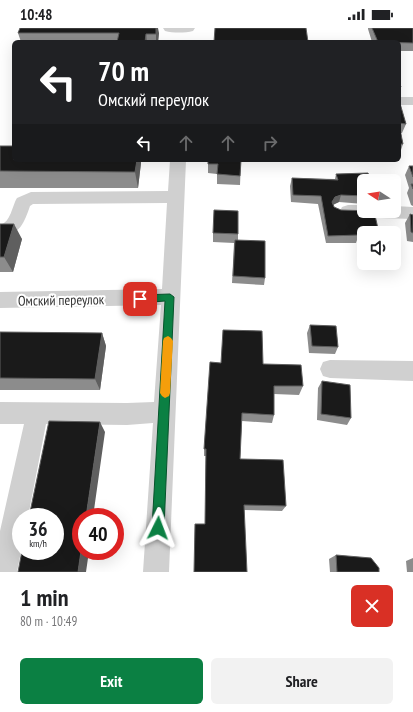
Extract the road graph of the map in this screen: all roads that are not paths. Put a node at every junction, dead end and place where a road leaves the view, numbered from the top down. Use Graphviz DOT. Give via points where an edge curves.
graph roads {
  1 [pos="169,28"];
  2 [pos="189,28"];
  3 [pos="187,40"];
  4 [pos="401,100"];
  5 [pos="413,101"];
  6 [pos="178,162"];
  7 [pos="175,198"];
  8 [pos="339,210"];
  9 [pos="413,213"];
  10 [pos="0,231"];
  11 [pos="170,297"];
  12 [pos="0,300"];
  13 [pos="330,369"];
  14 [pos="413,371"];
  15 [pos="164,412"];
  16 [pos="0,413"];
  17 [pos="27,413"];
  18 [pos="4,572"];
  19 [pos="156,572"];
  1 -- 2 [label="street"];
  2 -- 3 [label="street"];
  4 -- 5 [label="street"];
  6 -- 7 [label="street"];
  7 -- 10 [label="street" via="30,198 23,202 14,225 10,229"];
  7 -- 11 [label="street"];
  8 -- 9 [label="street"];
  11 -- 12 [label="street, Омский переулок"];
  11 -- 15 [label="street"];
  13 -- 14 [label="street"];
  15 -- 17 [label="street"];
  15 -- 19 [label="street"];
  16 -- 17 [label="street"];
  17 -- 18 [label="street" via="32,415 35,424"];
}
